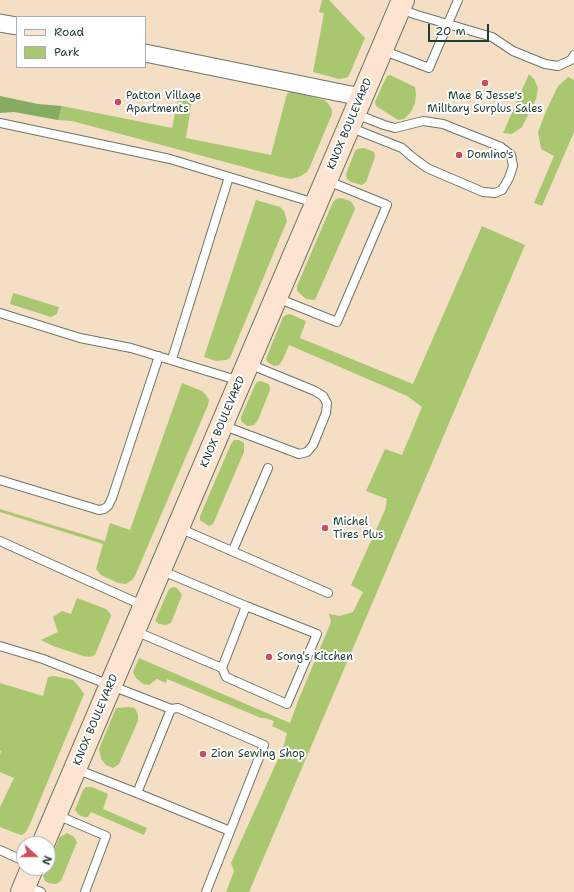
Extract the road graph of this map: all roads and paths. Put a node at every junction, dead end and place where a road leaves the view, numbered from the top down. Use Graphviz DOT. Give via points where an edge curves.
graph roads {
  1 [pos="458,0"];
  2 [pos="401,4"];
  3 [pos="0,23"];
  4 [pos="448,24"];
  5 [pos="16,26"];
  6 [pos="382,49"];
  7 [pos="146,53"];
  8 [pos="574,55"];
  9 [pos="354,112"];
  10 [pos="0,123"];
  11 [pos="229,177"];
  12 [pos="326,180"];
  13 [pos="316,203"];
  14 [pos="276,298"];
  15 [pos="0,313"];
  16 [pos="159,356"];
  17 [pos="172,359"];
  18 [pos="244,372"];
  19 [pos="222,425"];
  20 [pos="268,468"];
  21 [pos="0,480"];
  22 [pos="178,527"];
  23 [pos="0,541"];
  24 [pos="233,550"];
  25 [pos="160,570"];
  26 [pos="328,593"];
  27 [pos="145,606"];
  28 [pos="246,606"];
  29 [pos="134,631"];
  30 [pos="0,646"];
  31 [pos="222,668"];
  32 [pos="111,685"];
  33 [pos="171,709"];
  34 [pos="75,769"];
  35 [pos="137,793"];
  36 [pos="56,814"];
  37 [pos="230,831"];
  38 [pos="46,836"];
  39 [pos="0,850"];
  40 [pos="16,857"];
  41 [pos="85,892"];
  42 [pos="206,892"];
  1 -- 4 [label="lane"];
  2 -- 4 [label="lane"];
  2 -- 6 [label="main road, KNOX BOULEVARD"];
  3 -- 5 [label="street"];
  4 -- 6 [label="lane" via="430,68"];
  4 -- 8 [label="lane" via="492,37 513,51 545,64 558,66 571,60"];
  6 -- 9 [label="main road, KNOX BOULEVARD"];
  7 -- 9 [label="street"];
  9 -- 9 [label="lane" via="427,168 483,192 495,193 502,190 509,178 513,166 511,155 501,148 443,124 423,121 395,128"];
  9 -- 12 [label="main road, KNOX BOULEVARD"];
  10 -- 11 [label="lane" via="170,159"];
  11 -- 13 [label="lane"];
  11 -- 17 [label="lane"];
  12 -- 13 [label="main road, KNOX BOULEVARD"];
  12 -- 14 [label="lane" via="387,205 337,322"];
  13 -- 14 [label="main road, KNOX BOULEVARD"];
  14 -- 18 [label="main road, KNOX BOULEVARD"];
  15 -- 16 [label="lane" via="80,338"];
  16 -- 17 [label="lane"];
  16 -- 21 [label="lane" via="108,506 99,510"];
  17 -- 18 [label="lane"];
  18 -- 19 [label="main road, KNOX BOULEVARD"];
  18 -- 19 [label="lane" via="315,391 323,396 327,403 326,413 313,445 307,452 299,454"];
  19 -- 22 [label="main road, KNOX BOULEVARD"];
  20 -- 24 [label="lane"];
  22 -- 24 [label="lane"];
  22 -- 25 [label="main road, KNOX BOULEVARD"];
  23 -- 27 [label="lane"];
  24 -- 26 [label="lane"];
  25 -- 27 [label="main road, KNOX BOULEVARD"];
  25 -- 28 [label="lane"];
  27 -- 29 [label="main road, KNOX BOULEVARD"];
  28 -- 31 [label="lane"];
  28 -- 31 [label="lane" via="317,634 287,704 226,677"];
  29 -- 31 [label="lane"];
  29 -- 32 [label="main road, KNOX BOULEVARD"];
  30 -- 32 [label="lane"];
  32 -- 33 [label="lane"];
  32 -- 34 [label="main road, KNOX BOULEVARD"];
  33 -- 35 [label="lane"];
  33 -- 37 [label="lane" via="178,708 264,745"];
  34 -- 35 [label="lane"];
  34 -- 36 [label="main road, KNOX BOULEVARD"];
  35 -- 37 [label="lane"];
  36 -- 38 [label="main road, KNOX BOULEVARD"];
  36 -- 41 [label="lane" via="106,836"];
  37 -- 42 [label="lane"];
  39 -- 40 [label="lane"];
}
